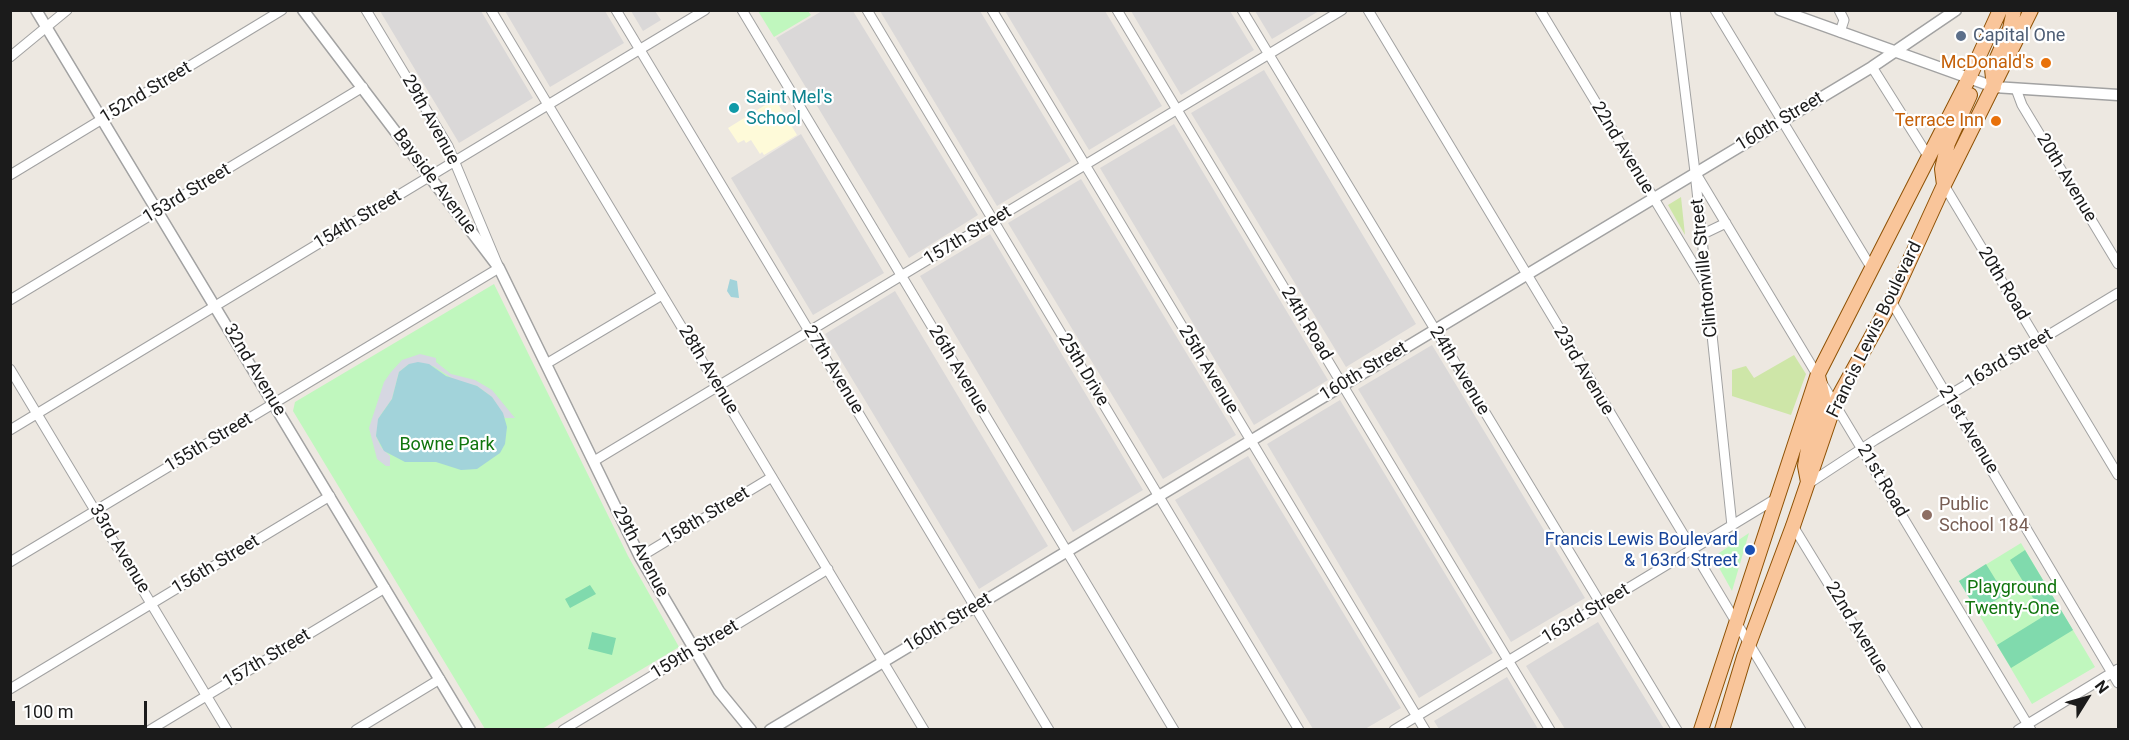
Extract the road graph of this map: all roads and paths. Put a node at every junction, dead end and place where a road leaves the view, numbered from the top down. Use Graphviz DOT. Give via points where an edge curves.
graph roads {
  1 [pos="36,10"];
  2 [pos="67,10"];
  3 [pos="282,10"];
  4 [pos="303,10"];
  5 [pos="366,10"];
  6 [pos="491,10"];
  7 [pos="616,10"];
  8 [pos="705,10"];
  9 [pos="742,10"];
  10 [pos="867,10"];
  11 [pos="992,10"];
  12 [pos="1117,10"];
  13 [pos="1242,10"];
  14 [pos="1342,10"];
  15 [pos="1368,10"];
  16 [pos="1540,10"];
  17 [pos="1675,10"];
  18 [pos="1715,10"];
  19 [pos="1780,10"];
  20 [pos="1839,10"];
  21 [pos="1956,10"];
  22 [pos="2000,10"];
  23 [pos="2014,10"];
  24 [pos="2031,10"];
  25 [pos="47,27"];
  26 [pos="1840,32"];
  27 [pos="640,50"];
  28 [pos="1895,51"];
  29 [pos="1269,55"];
  30 [pos="10,57"];
  31 [pos="1872,67"];
  32 [pos="1969,78"];
  33 [pos="363,87"];
  34 [pos="1994,87"];
  35 [pos="2016,89"];
  36 [pos="2118,95"];
  37 [pos="548,105"];
  38 [pos="1177,110"];
  39 [pos="103,119"];
  40 [pos="1781,122"];
  41 [pos="1928,156"];
  42 [pos="455,162"];
  43 [pos="1085,165"];
  44 [pos="1695,172"];
  45 [pos="10,175"];
  46 [pos="429,177"];
  47 [pos="1944,185"];
  48 [pos="1653,199"];
  49 [pos="158,211"];
  50 [pos="993,221"];
  51 [pos="1726,223"];
  52 [pos="1701,235"];
  53 [pos="2118,264"];
  54 [pos="499,268"];
  55 [pos="1872,269"];
  56 [pos="1526,275"];
  57 [pos="901,276"];
  58 [pos="1706,285"];
  59 [pos="2118,293"];
  60 [pos="662,295"];
  61 [pos="10,300"];
  62 [pos="1891,301"];
  63 [pos="215,306"];
  64 [pos="1434,330"];
  65 [pos="810,331"];
  66 [pos="2038,342"];
  67 [pos="546,364"];
  68 [pos="10,369"];
  69 [pos="1818,374"];
  70 [pos="1343,386"];
  71 [pos="717,387"];
  72 [pos="1948,396"];
  73 [pos="1835,403"];
  74 [pos="274,404"];
  75 [pos="38,414"];
  76 [pos="10,430"];
  77 [pos="1251,441"];
  78 [pos="1863,449"];
  79 [pos="594,461"];
  80 [pos="2118,475"];
  81 [pos="772,477"];
  82 [pos="1808,484"];
  83 [pos="330,496"];
  84 [pos="1159,496"];
  85 [pos="1777,498"];
  86 [pos="96,511"];
  87 [pos="1732,526"];
  88 [pos="1793,526"];
  89 [pos="1067,552"];
  90 [pos="1691,552"];
  91 [pos="640,557"];
  92 [pos="10,562"];
  93 [pos="828,569"];
  94 [pos="385,588"];
  95 [pos="152,604"];
  96 [pos="1600,606"];
  97 [pos="975,607"];
  98 [pos="1737,623"];
  99 [pos="1749,643"];
  100 [pos="693,651"];
  101 [pos="1509,661"];
  102 [pos="883,662"];
  103 [pos="2115,671"];
  104 [pos="440,679"];
  105 [pos="2118,683"];
  106 [pos="10,689"];
  107 [pos="207,695"];
  108 [pos="1417,716"];
  109 [pos="2029,727"];
  110 [pos="150,729"];
  111 [pos="227,729"];
  112 [pos="356,729"];
  113 [pos="470,729"];
  114 [pos="563,729"];
  115 [pos="751,729"];
  116 [pos="770,729"];
  117 [pos="924,729"];
  118 [pos="1049,729"];
  119 [pos="1174,729"];
  120 [pos="1299,729"];
  121 [pos="1394,729"];
  122 [pos="1425,729"];
  123 [pos="1550,729"];
  124 [pos="1677,729"];
  125 [pos="1701,729"];
  126 [pos="1722,729"];
  127 [pos="1801,729"];
  128 [pos="1918,729"];
  129 [pos="2018,729"];
  1 -- 25 [label="street, 32nd Avenue"];
  2 -- 25 [label="street"];
  3 -- 39 [label="street, 152nd Street"];
  4 -- 33 [label="street, Bayside Avenue"];
  5 -- 42 [label="street, 29th Avenue"];
  6 -- 37 [label="street, 28th Avenue"];
  7 -- 27 [label="street, 27th Avenue"];
  8 -- 27 [label="street, 154th Street"];
  9 -- 57 [label="street, 26th Avenue"];
  10 -- 50 [label="street, 25th Drive"];
  11 -- 43 [label="street, 25th Avenue"];
  12 -- 38 [label="street, 24th Road"];
  13 -- 29 [label="street, 24th Avenue"];
  14 -- 29 [label="street, 157th Street"];
  15 -- 56 [label="street, 23rd Avenue"];
  16 -- 48 [label="street, 22nd Avenue"];
  17 -- 44 [label="street, Clintonville Street"];
  18 -- 40 [label="street"];
  19 -- 26 [label="street"];
  20 -- 26 [label="street" via="1844,20"];
  21 -- 28 [label="street, 160th Street"];
  22 -- 32 [label="main road, Francis Lewis Boulevard"];
  23 -- 34 [label="main road" via="1992,69"];
  24 -- 34 [label="main road, Francis Lewis Boulevard"];
  25 -- 30 [label="street"];
  25 -- 39 [label="street, 32nd Avenue"];
  26 -- 28 [label="street"];
  27 -- 37 [label="street, 154th Street"];
  27 -- 65 [label="street, 27th Avenue"];
  28 -- 31 [label="street, 160th Street"];
  28 -- 32 [label="street"];
  29 -- 38 [label="street, 157th Street"];
  29 -- 64 [label="street, 24th Avenue"];
  31 -- 40 [label="street, 160th Street"];
  31 -- 41 [label="street"];
  32 -- 34 [label="street"];
  32 -- 41 [label="main road, Francis Lewis Boulevard"];
  32 -- 47 [label="main road" via="1970,96 1948,142 1942,169"];
  33 -- 46 [label="street, Bayside Avenue"];
  33 -- 49 [label="street, 153rd Street"];
  34 -- 35 [label="street"];
  34 -- 47 [label="main road, Francis Lewis Boulevard"];
  35 -- 36 [label="street"];
  35 -- 53 [label="street, 20th Avenue"];
  37 -- 42 [label="street, 154th Street"];
  37 -- 60 [label="street, 28th Avenue"];
  38 -- 43 [label="street, 157th Street"];
  38 -- 70 [label="street, 24th Road"];
  39 -- 45 [label="street, 152nd Street"];
  39 -- 49 [label="street, 32nd Avenue"];
  40 -- 44 [label="street, 160th Street"];
  40 -- 55 [label="street"];
  41 -- 55 [label="main road, Francis Lewis Boulevard"];
  42 -- 46 [label="street, 154th Street"];
  42 -- 54 [label="street, 29th Avenue"];
  43 -- 50 [label="street, 157th Street"];
  43 -- 77 [label="street, 25th Avenue"];
  44 -- 48 [label="street, 160th Street"];
  44 -- 51 [label="street, 21st Road"];
  44 -- 52 [label="street, Clintonville Street"];
  46 -- 54 [label="street, Bayside Avenue"];
  46 -- 63 [label="street, 154th Street"];
  47 -- 62 [label="main road, Francis Lewis Boulevard"];
  47 -- 66 [label="street, 20th Road"];
  48 -- 56 [label="street, 160th Street"];
  48 -- 58 [label="street, 22nd Avenue"];
  49 -- 61 [label="street, 153rd Street"];
  49 -- 63 [label="street, 32nd Avenue"];
  50 -- 57 [label="street, 157th Street"];
  50 -- 84 [label="street, 25th Drive"];
  51 -- 52 [label="street"];
  51 -- 69 [label="street, 21st Road"];
  52 -- 58 [label="street, Clintonville Street"];
  54 -- 67 [label="street, Bayside Avenue"];
  54 -- 74 [label="street, 155th Street"];
  55 -- 69 [label="main road, Francis Lewis Boulevard"];
  56 -- 64 [label="street, 160th Street"];
  56 -- 90 [label="street, 23rd Avenue"];
  57 -- 65 [label="street, 157th Street"];
  57 -- 89 [label="street, 26th Avenue"];
  58 -- 87 [label="street, Clintonville Street"];
  59 -- 66 [label="street, 163rd Street"];
  60 -- 67 [label="street"];
  60 -- 71 [label="street, 28th Avenue"];
  62 -- 72 [label="street, 21st Avenue"];
  62 -- 73 [label="main road, Francis Lewis Boulevard"];
  63 -- 74 [label="street, 32nd Avenue"];
  63 -- 75 [label="street, 154th Street"];
  64 -- 70 [label="street, 160th Street"];
  64 -- 96 [label="street, 24th Avenue"];
  65 -- 71 [label="street, 157th Street"];
  65 -- 97 [label="street, 27th Avenue"];
  66 -- 72 [label="street, 163rd Street"];
  66 -- 80 [label="street, 20th Road"];
  67 -- 79 [label="street, 29th Avenue"];
  68 -- 75 [label="street, 33rd Avenue"];
  69 -- 73 [label="street, 21st Road"];
  69 -- 82 [label="main road" via="1823,397 1805,466"];
  69 -- 85 [label="main road, Francis Lewis Boulevard"];
  70 -- 77 [label="street, 160th Street"];
  70 -- 101 [label="street, 24th Road"];
  71 -- 79 [label="street, 157th Street"];
  71 -- 81 [label="street, 28th Avenue"];
  72 -- 78 [label="street, 163rd Street"];
  72 -- 103 [label="street, 21st Avenue"];
  73 -- 78 [label="street, 21st Road"];
  73 -- 82 [label="main road, Francis Lewis Boulevard"];
  74 -- 83 [label="street, 32nd Avenue"];
  74 -- 86 [label="street, 155th Street"];
  75 -- 76 [label="street, 154th Street"];
  75 -- 86 [label="street, 33rd Avenue"];
  77 -- 84 [label="street, 160th Street"];
  77 -- 108 [label="street, 25th Avenue"];
  78 -- 82 [label="street, 163rd Street"];
  78 -- 109 [label="street, 21st Road"];
  79 -- 91 [label="street, 29th Avenue"];
  81 -- 91 [label="street, 158th Street"];
  81 -- 93 [label="street, 28th Avenue"];
  82 -- 88 [label="main road, Francis Lewis Boulevard"];
  83 -- 94 [label="street, 32nd Avenue"];
  83 -- 95 [label="street, 156th Street"];
  84 -- 89 [label="street, 160th Street"];
  84 -- 120 [label="street, 25th Drive"];
  85 -- 87 [label="street, 163rd Street"];
  85 -- 98 [label="main road, Francis Lewis Boulevard"];
  86 -- 92 [label="street, 155th Street"];
  86 -- 95 [label="street, 33rd Avenue"];
  87 -- 90 [label="street, 163rd Street"];
  88 -- 99 [label="main road, Francis Lewis Boulevard"];
  88 -- 128 [label="street, 22nd Avenue"];
  89 -- 97 [label="street, 160th Street"];
  89 -- 119 [label="street, 26th Avenue"];
  90 -- 96 [label="street, 163rd Street"];
  90 -- 98 [label="street, 23rd Avenue"];
  91 -- 100 [label="street, 29th Avenue"];
  93 -- 100 [label="street, 159th Street"];
  93 -- 102 [label="street, 28th Avenue"];
  94 -- 104 [label="street, 32nd Avenue"];
  94 -- 107 [label="street, 157th Street"];
  95 -- 106 [label="street, 156th Street"];
  95 -- 107 [label="street, 33rd Avenue"];
  96 -- 101 [label="street, 163rd Street"];
  96 -- 124 [label="street, 24th Avenue"];
  97 -- 102 [label="street, 160th Street"];
  97 -- 118 [label="street, 27th Avenue"];
  98 -- 99 [label="street, 23rd Avenue"];
  98 -- 125 [label="main road, Francis Lewis Boulevard"];
  99 -- 126 [label="main road, Francis Lewis Boulevard"];
  99 -- 127 [label="street, 23rd Avenue"];
  100 -- 114 [label="street, 159th Street"];
  100 -- 115 [label="street, 29th Avenue" via="719,692"];
  101 -- 108 [label="street, 163rd Street"];
  101 -- 123 [label="street, 24th Road"];
  102 -- 116 [label="street, 160th Street"];
  102 -- 117 [label="street, 28th Avenue"];
  103 -- 105 [label="street, 21st Avenue"];
  103 -- 109 [label="street"];
  104 -- 112 [label="street"];
  104 -- 113 [label="street, 32nd Avenue"];
  107 -- 110 [label="street, 157th Street"];
  107 -- 111 [label="street, 33rd Avenue"];
  108 -- 121 [label="street, 163rd Street"];
  108 -- 122 [label="street, 25th Avenue"];
  109 -- 129 [label="street"];
}
